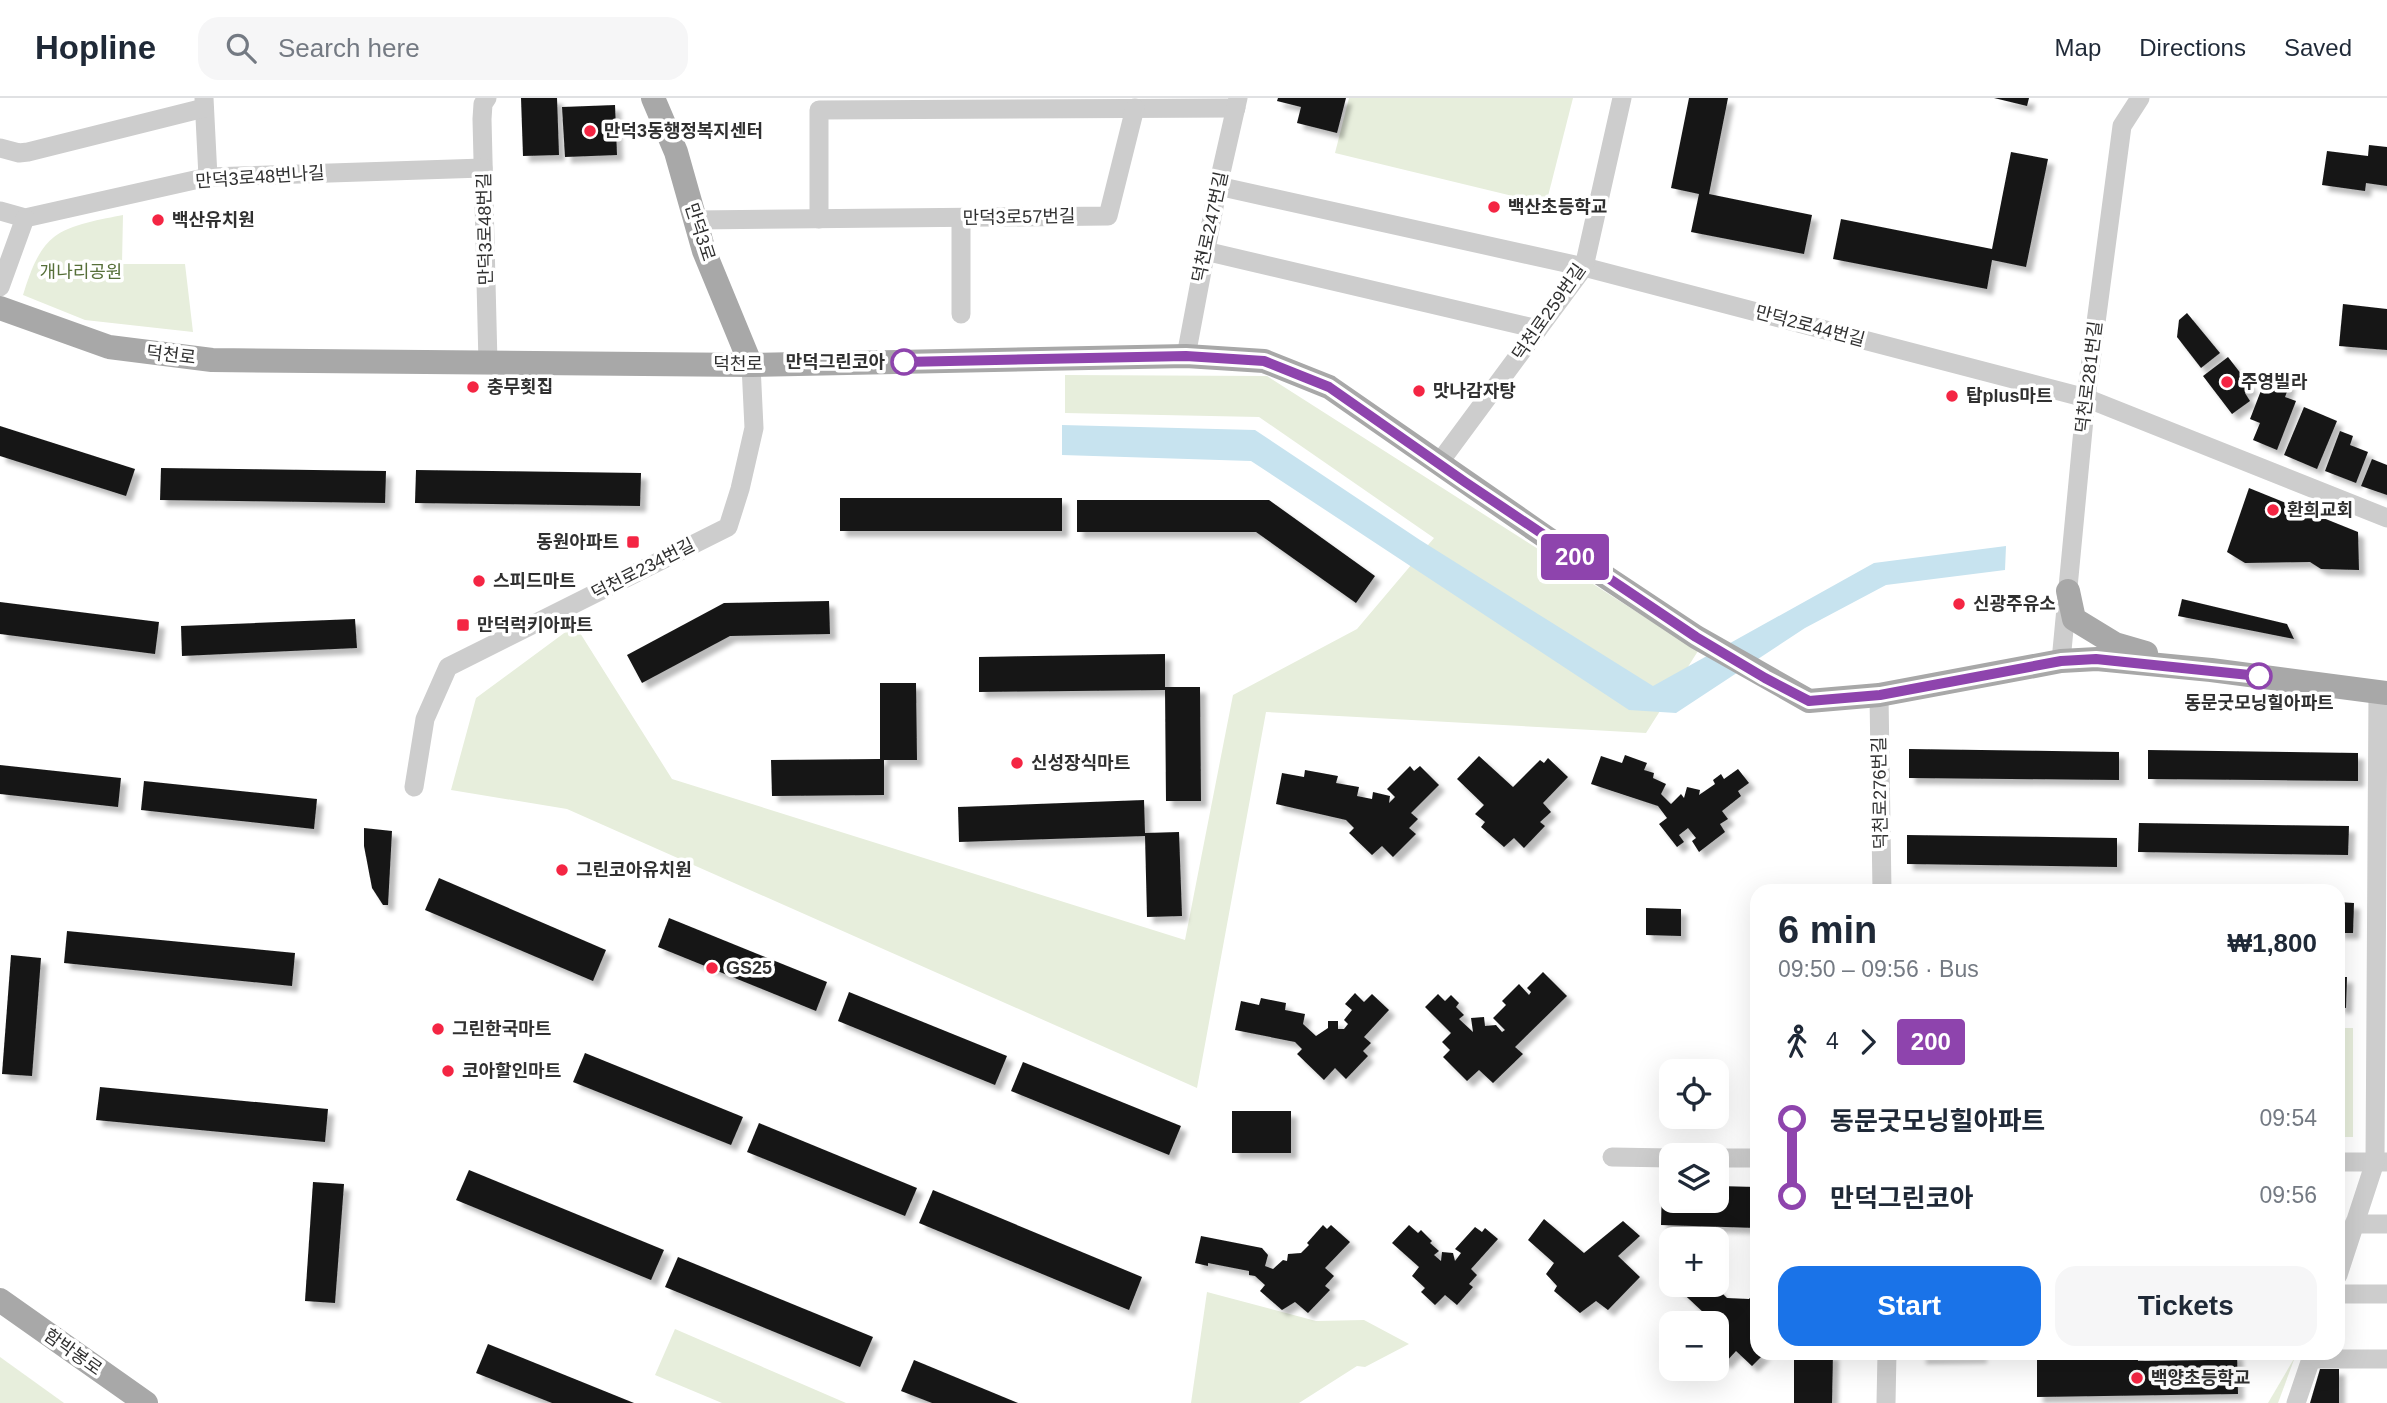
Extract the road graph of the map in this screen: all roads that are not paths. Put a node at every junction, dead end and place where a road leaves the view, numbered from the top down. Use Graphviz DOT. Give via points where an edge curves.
graph roads {
  1 [pos="653,98"];
  2 [pos="1622,98"];
  3 [pos="2140,98"];
  4 [pos="485,99"];
  5 [pos="204,103"];
  6 [pos="1237,103"];
  7 [pos="941,104"];
  8 [pos="1135,108"];
  9 [pos="0,148"];
  10 [pos="483,168"];
  11 [pos="208,177"];
  12 [pos="1218,186"];
  13 [pos="0,211"];
  14 [pos="25,218"];
  15 [pos="961,218"];
  16 [pos="819,219"];
  17 [pos="695,220"];
  18 [pos="1205,251"];
  19 [pos="1584,267"];
  20 [pos="0,287"];
  21 [pos="0,308"];
  22 [pos="961,314"];
  23 [pos="1538,329"];
  24 [pos="1186,356"];
  25 [pos="488,363"];
  26 [pos="751,365"];
  27 [pos="2085,398"];
  28 [pos="1439,463"];
  29 [pos="2387,518"];
  30 [pos="2068,591"];
  31 [pos="2061,661"];
  32 [pos="2211,670"];
  33 [pos="2382,692"];
  34 [pos="1880,695"];
  35 [pos="414,787"];
  36 [pos="1882,884"];
  37 [pos="2381,1041"];
  38 [pos="1612,1157"];
  39 [pos="1659,1158"];
  40 [pos="1729,1158"];
  41 [pos="1750,1158"];
  42 [pos="2345,1162"];
  43 [pos="2381,1162"];
  44 [pos="2354,1224"];
  45 [pos="2387,1224"];
  46 [pos="2345,1253"];
  47 [pos="2345,1294"];
  48 [pos="2387,1294"];
  49 [pos="0,1300"];
  50 [pos="2345,1357"];
  51 [pos="2387,1359"];
  52 [pos="1887,1360"];
  53 [pos="2311,1360"];
  54 [pos="146,1403"];
  55 [pos="1886,1403"];
  56 [pos="2296,1403"];
  1 -- 17 [label="main road, 만덕3로" via="676,152"];
  2 -- 19 [label="street, 덕천로259번길"];
  3 -- 27 [label="street, 덕천로281번길" via="2122,126"];
  4 -- 10 [label="street, 만덕3로48번길"];
  5 -- 9 [label="street" via="28,152"];
  5 -- 11 [label="street"];
  6 -- 8 [label="street"];
  6 -- 12 [label="street, 덕천로247번길"];
  7 -- 8 [label="street"];
  7 -- 16 [label="street" via="819,110"];
  8 -- 15 [label="street, 만덕3로57번길" via="1108,216"];
  10 -- 11 [label="street, 만덕3로48번나길"];
  10 -- 25 [label="street, 만덕3로48번길"];
  11 -- 14 [label="street, 만덕3로48번나길"];
  12 -- 18 [label="street, 덕천로247번길"];
  12 -- 19 [label="street, 만덕2로44번길"];
  13 -- 14 [label="street, 만덕3로48번나길"];
  14 -- 20 [label="street"];
  15 -- 16 [label="street, 만덕3로57번길"];
  15 -- 22 [label="street"];
  16 -- 17 [label="street, 만덕3로57번길"];
  17 -- 26 [label="main road, 만덕3로"];
  18 -- 23 [label="street"];
  18 -- 24 [label="street, 덕천로247번길"];
  19 -- 23 [label="street, 덕천로259번길"];
  19 -- 27 [label="street, 만덕2로44번길"];
  21 -- 25 [label="main road, 덕천로" via="109,347 212,360"];
  23 -- 28 [label="street, 덕천로259번길"];
  24 -- 26 [label="main road, 덕천로"];
  24 -- 28 [label="main road, 덕천로" via="1264,361 1329,387"];
  25 -- 26 [label="main road, 덕천로"];
  26 -- 35 [label="street, 덕천로234번길" via="754,428 728,527 448,667 425,719"];
  27 -- 29 [label="street, 만덕2로44번길"];
  27 -- 30 [label="street, 덕천로281번길"];
  28 -- 34 [label="main road, 덕천로" via="1696,637 1765,678 1809,701"];
  30 -- 31 [label="street, 덕천로281번길"];
  30 -- 32 [label="main road" via="2074,619 2115,644"];
  31 -- 32 [label="main road, 덕천로" via="2096,659"];
  31 -- 34 [label="main road, 덕천로"];
  32 -- 33 [label="main road, 덕천로"];
  33 -- 37 [label="street"];
  34 -- 36 [label="street, 덕천로276번길"];
  37 -- 43 [label="street"];
  38 -- 39 [label="street"];
  40 -- 41 [label="street"];
  42 -- 43 [label="street"];
  43 -- 44 [label="street"];
  44 -- 45 [label="street"];
  44 -- 46 [label="street"];
  47 -- 48 [label="street"];
  49 -- 54 [label="main road, 함박봉로"];
  50 -- 51 [label="street"];
  52 -- 55 [label="street"];
  53 -- 56 [label="street"];
}
